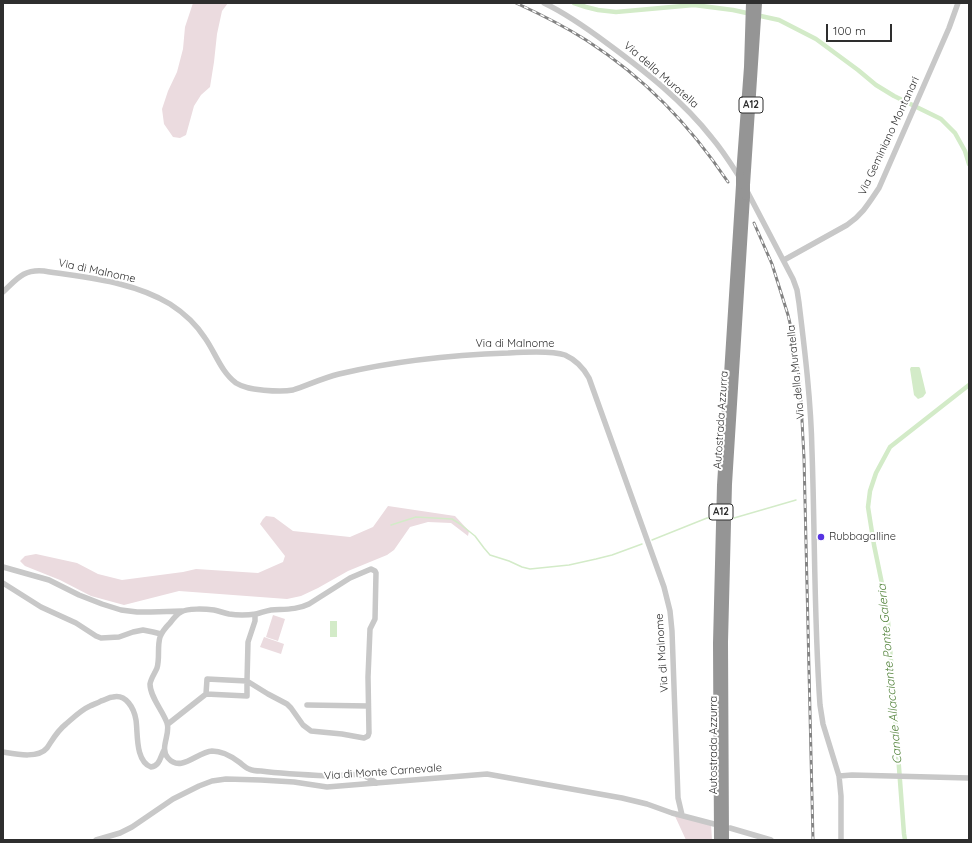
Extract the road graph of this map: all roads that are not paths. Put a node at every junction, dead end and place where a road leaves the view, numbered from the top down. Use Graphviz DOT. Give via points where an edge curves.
graph roads {
  1 [pos="544,3"];
  2 [pos="958,3"];
  3 [pos="754,4"];
  4 [pos="753,24"];
  5 [pos="743,185"];
  6 [pos="784,260"];
  7 [pos="3,292"];
  8 [pos="3,567"];
  9 [pos="3,583"];
  10 [pos="182,611"];
  11 [pos="255,614"];
  12 [pos="161,634"];
  13 [pos="247,680"];
  14 [pos="206,694"];
  15 [pos="307,704"];
  16 [pos="368,706"];
  17 [pos="168,724"];
  18 [pos="164,749"];
  19 [pos="3,752"];
  20 [pos="839,776"];
  21 [pos="969,778"];
  22 [pos="377,784"];
  23 [pos="682,815"];
  24 [pos="714,824"];
  25 [pos="730,828"];
  26 [pos="841,838"];
  27 [pos="96,840"];
  28 [pos="718,840"];
  29 [pos="725,840"];
  30 [pos="771,840"];
  1 -- 6 [label="street, Via della Muratella" via="575,21 627,58 690,112 733,167"];
  2 -- 6 [label="street, Via Geminiano Montanari" via="879,188 867,207 846,225"];
  3 -- 4 [label="highway, Autostrada Azzurra / A12"];
  4 -- 5 [label="highway, Autostrada Azzurra / A12"];
  4 -- 5 [label="highway, Autostrada Azzurra / A12, bridge" via="740,175"];
  5 -- 28 [label="highway, Autostrada Azzurra / A12" via="721,485 717,643"];
  5 -- 29 [label="highway, Autostrada Azzurra / A12, bridge" via="746,196 728,484 724,642"];
  6 -- 20 [label="street, Via della Muratella" via="797,290 810,404 820,705"];
  7 -- 23 [label="street, Via di Malnome" via="26,272 37,270 134,288 160,298 184,314 199,329 230,377 241,385 260,390 286,391 332,376 398,362 461,355 537,352 562,354 575,360 589,378 668,604 672,631 678,798"];
  8 -- 10 [label="street" via="49,580 79,595 128,612"];
  9 -- 12 [label="street" via="101,638 119,637 143,630"];
  10 -- 11 [label="street" via="208,610 229,614"];
  10 -- 12 [label="street"];
  11 -- 13 [label="street" via="248,642"];
  11 -- 16 [label="street" via="303,607 353,576 374,570 376,619 370,626"];
  12 -- 17 [label="street" via="157,666 150,686"];
  13 -- 14 [label="street" via="207,679"];
  13 -- 14 [label="street" via="247,696"];
  13 -- 16 [label="street" via="287,704 308,730 313,732 366,738 369,732"];
  14 -- 17 [label="street"];
  15 -- 16 [label="street"];
  17 -- 18 [label="street"];
  18 -- 19 [label="street" via="156,765 150,767 145,763 138,748 134,712 126,700 114,696 89,706 71,720 58,731 43,752"];
  18 -- 22 [label="street" via="167,757 176,763 185,762 206,752 218,752 231,756 252,770 326,776 360,775"];
  20 -- 21 [label="street"];
  20 -- 26 [label="street, Via della Muratella"];
  22 -- 23 [label="street, Via di Monte Carnevale" via="490,774 652,805"];
  22 -- 27 [label="street, Via di Monte Carnevale" via="327,787 260,780 216,781 173,799 129,829"];
  23 -- 24 [label="street"];
  25 -- 30 [label="street"];
}
